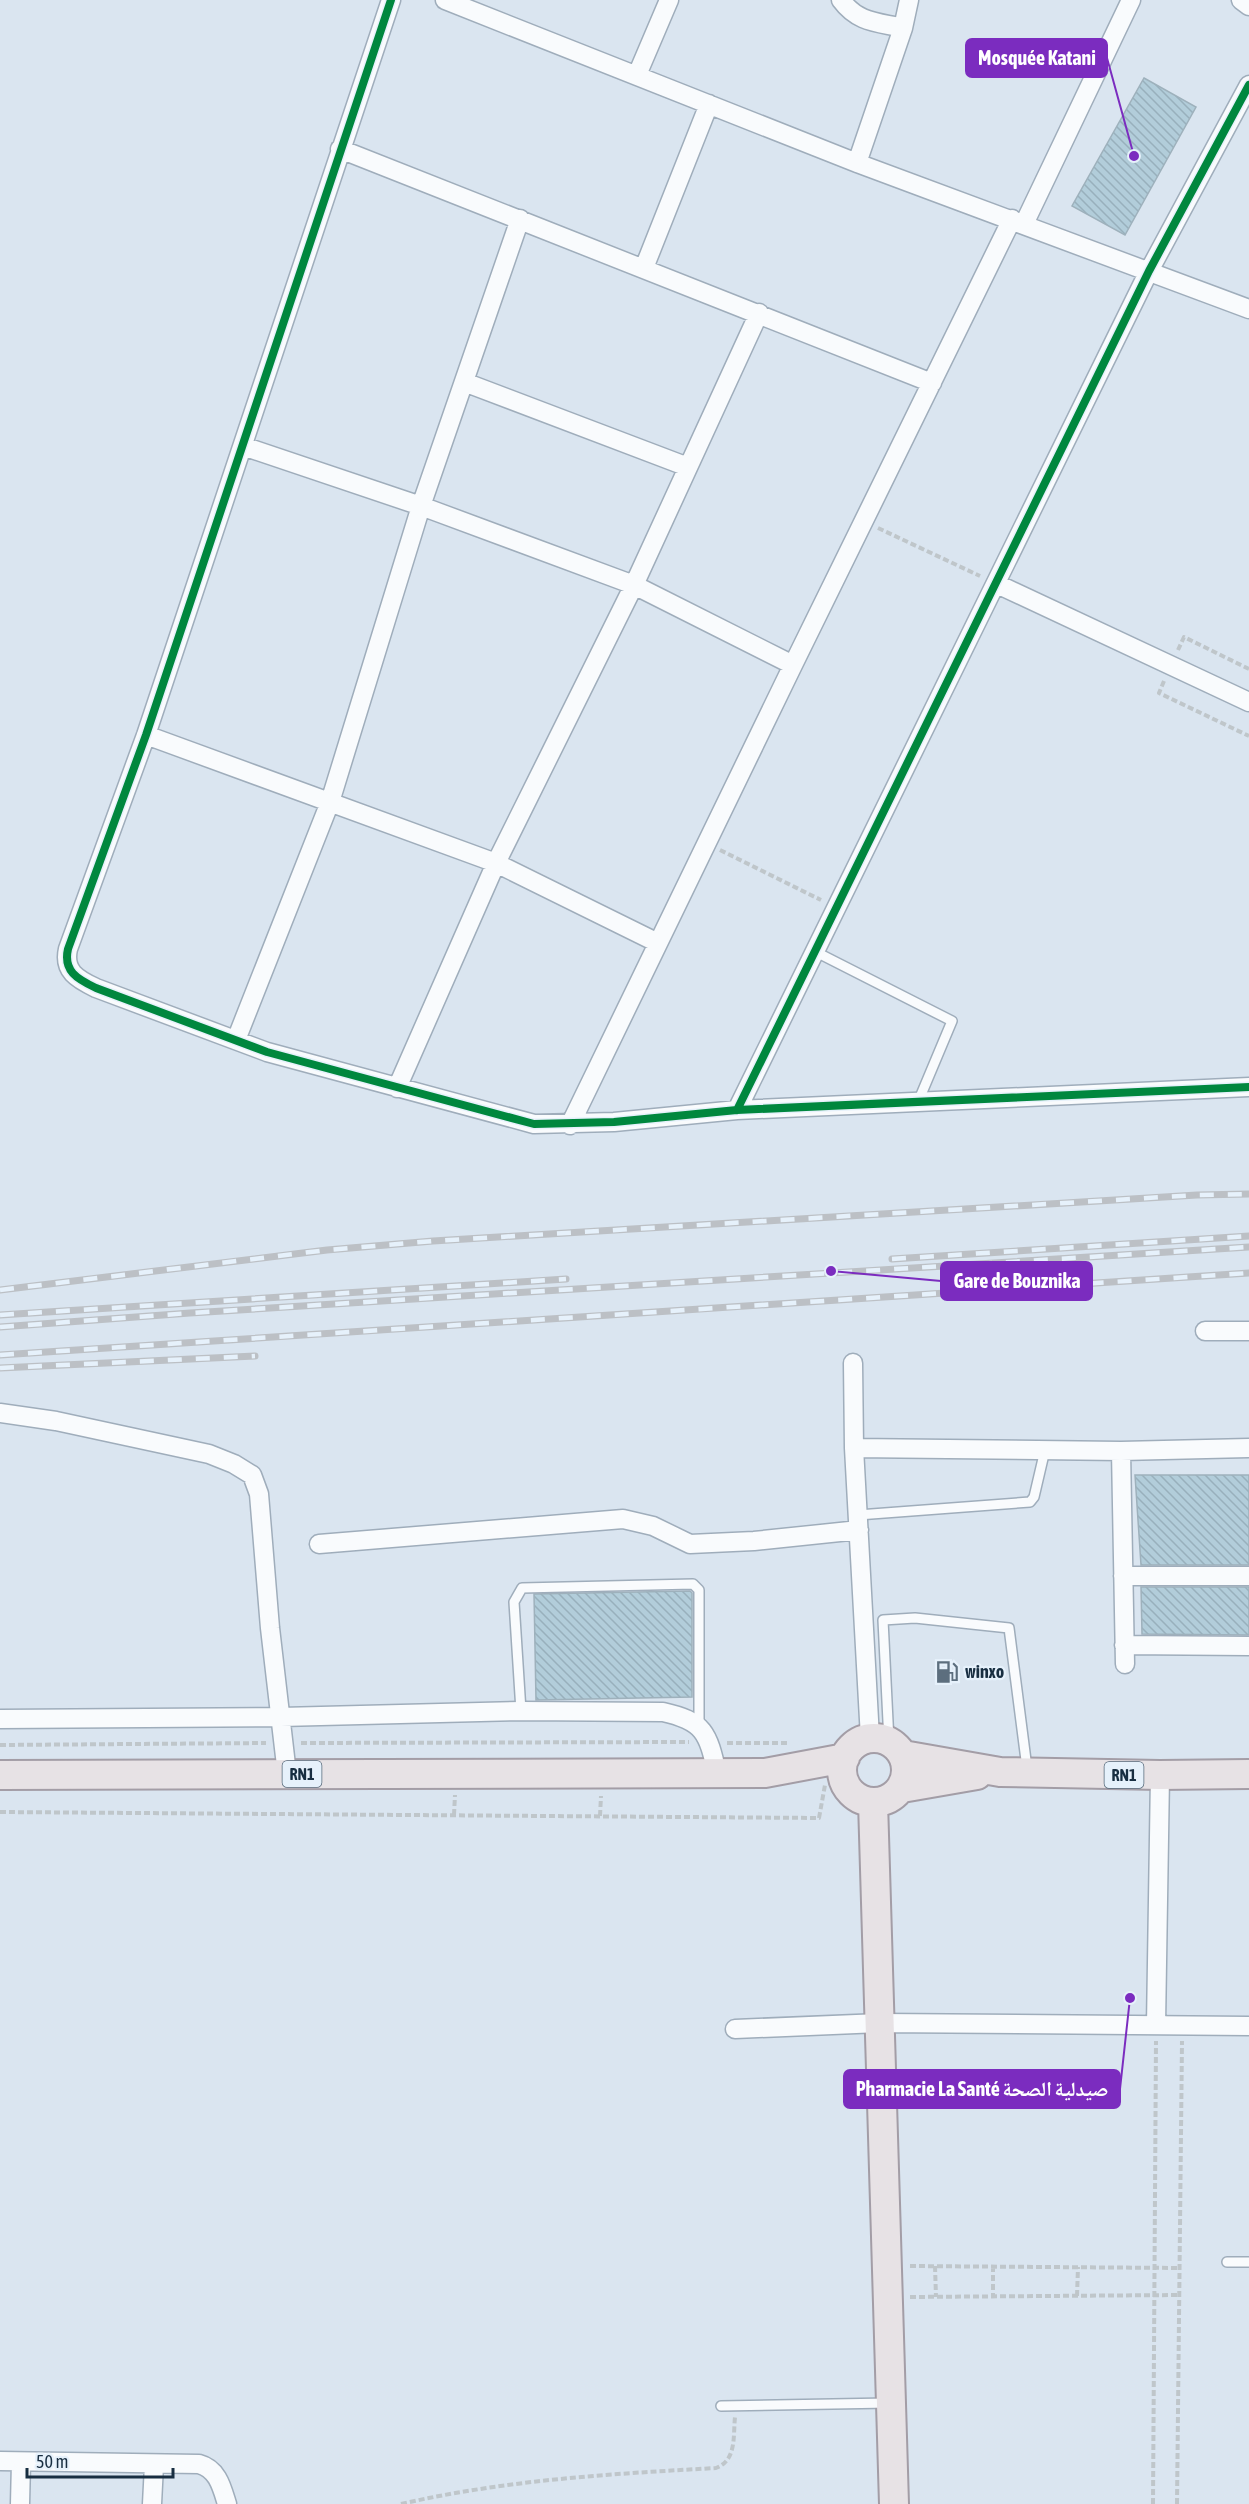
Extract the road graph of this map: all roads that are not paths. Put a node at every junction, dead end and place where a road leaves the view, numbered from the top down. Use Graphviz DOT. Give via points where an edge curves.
graph roads {
  1 [pos="390,0"];
  2 [pos="445,0"];
  3 [pos="669,0"];
  4 [pos="841,0"];
  5 [pos="909,0"];
  6 [pos="1131,0"];
  7 [pos="1241,0"];
  8 [pos="1249,6"];
  9 [pos="903,27"];
  10 [pos="637,75"];
  11 [pos="1249,85"];
  12 [pos="709,104"];
  13 [pos="340,149"];
  14 [pos="857,164"];
  15 [pos="520,219"];
  16 [pos="1018,222"];
  17 [pos="644,268"];
  18 [pos="1149,271"];
  19 [pos="1249,309"];
  20 [pos="759,313"];
  21 [pos="464,382"];
  22 [pos="932,383"];
  23 [pos="243,446"];
  24 [pos="688,467"];
  25 [pos="421,506"];
  26 [pos="997,584"];
  27 [pos="634,585"];
  28 [pos="793,665"];
  29 [pos="1249,702"];
  30 [pos="146,735"];
  31 [pos="330,802"];
  32 [pos="496,863"];
  33 [pos="658,943"];
  34 [pos="816,952"];
  35 [pos="236,1041"];
  36 [pos="1249,1087"];
  37 [pos="397,1088"];
  38 [pos="918,1102"];
  39 [pos="737,1110"];
  40 [pos="570,1125"];
  41 [pos="1205,1331"];
  42 [pos="1249,1331"];
  43 [pos="853,1363"];
  44 [pos="0,1413"];
  45 [pos="854,1448"];
  46 [pos="1249,1448"];
  47 [pos="1045,1450"];
  48 [pos="1121,1451"];
  49 [pos="858,1523"];
  50 [pos="319,1544"];
  51 [pos="1123,1576"];
  52 [pos="1249,1576"];
  53 [pos="1124,1645"];
  54 [pos="1249,1646"];
  55 [pos="1125,1664"];
  56 [pos="521,1712"];
  57 [pos="281,1717"];
  58 [pos="0,1719"];
  59 [pos="699,1725"];
  60 [pos="887,1745"];
  61 [pos="844,1758"];
  62 [pos="1014,1772"];
  63 [pos="717,1773"];
  64 [pos="765,1773"];
  65 [pos="287,1774"];
  66 [pos="1249,1774"];
  67 [pos="0,1775"];
  68 [pos="1160,1776"];
  69 [pos="837,1787"];
  70 [pos="902,1788"];
  71 [pos="873,1803"];
  72 [pos="880,2023"];
  73 [pos="1156,2025"];
  74 [pos="1249,2026"];
  75 [pos="735,2029"];
  76 [pos="1227,2262"];
  77 [pos="1249,2262"];
  78 [pos="891,2403"];
  79 [pos="721,2406"];
  80 [pos="0,2461"];
  81 [pos="21,2462"];
  82 [pos="154,2465"];
  83 [pos="20,2504"];
  84 [pos="152,2504"];
  85 [pos="227,2504"];
  86 [pos="894,2504"];
  1 -- 13 [label="street"];
  2 -- 10 [label="street"];
  3 -- 10 [label="street"];
  4 -- 9 [label="street" via="851,13 864,20"];
  5 -- 9 [label="street"];
  6 -- 16 [label="street"];
  7 -- 8 [label="street"];
  9 -- 14 [label="street"];
  10 -- 12 [label="street"];
  11 -- 18 [label="street"];
  12 -- 14 [label="street"];
  12 -- 17 [label="street"];
  13 -- 15 [label="street"];
  13 -- 23 [label="street"];
  14 -- 16 [label="street"];
  15 -- 17 [label="street"];
  15 -- 21 [label="street"];
  16 -- 18 [label="street"];
  16 -- 22 [label="street"];
  17 -- 20 [label="street"];
  18 -- 19 [label="street"];
  18 -- 26 [label="street"];
  20 -- 22 [label="street"];
  20 -- 24 [label="street"];
  21 -- 24 [label="street"];
  21 -- 25 [label="street"];
  22 -- 28 [label="street"];
  23 -- 25 [label="street"];
  23 -- 30 [label="street"];
  24 -- 27 [label="street"];
  25 -- 27 [label="street"];
  25 -- 31 [label="street"];
  26 -- 29 [label="street"];
  26 -- 34 [label="street"];
  27 -- 28 [label="street"];
  27 -- 32 [label="street"];
  28 -- 33 [label="street"];
  30 -- 31 [label="street"];
  30 -- 35 [label="street" via="68,949 67,965 82,982"];
  31 -- 32 [label="street"];
  31 -- 35 [label="street"];
  32 -- 33 [label="street"];
  32 -- 37 [label="street"];
  33 -- 40 [label="street"];
  34 -- 38 [label="lane" via="952,1022"];
  34 -- 39 [label="street"];
  35 -- 37 [label="street"];
  36 -- 38 [label="street"];
  37 -- 40 [label="street" via="534,1124"];
  38 -- 39 [label="street"];
  39 -- 40 [label="street"];
  41 -- 42 [label="street"];
  43 -- 45 [label="street"];
  44 -- 57 [label="street" via="209,1454 252,1475 259,1494"];
  45 -- 47 [label="street"];
  45 -- 49 [label="street"];
  46 -- 48 [label="street"];
  47 -- 48 [label="street"];
  47 -- 49 [label="lane" via="1030,1502"];
  48 -- 51 [label="street"];
  49 -- 50 [label="street" via="754,1541 690,1544 653,1526 623,1519"];
  49 -- 60 [label="street"];
  51 -- 52 [label="street"];
  51 -- 53 [label="street"];
  53 -- 54 [label="street"];
  53 -- 55 [label="street"];
  56 -- 57 [label="street"];
  56 -- 59 [label="street" via="663,1712"];
  56 -- 59 [label="lane" via="514,1602 522,1588 693,1584 699,1590"];
  57 -- 58 [label="street"];
  57 -- 65 [label="street"];
  59 -- 63 [label="street"];
  60 -- 61 [label="main road, RN1" via="855,1745"];
  60 -- 62 [label="main road, RN1"];
  60 -- 62 [label="lane" via="883,1620 915,1618 1009,1628"];
  60 -- 70 [label="main road" via="906,1766"];
  61 -- 64 [label="main road, RN1"];
  61 -- 69 [label="main road" via="843,1779"];
  62 -- 68 [label="main road, RN1"];
  62 -- 70 [label="main road, RN1"];
  63 -- 64 [label="main road, RN1"];
  63 -- 65 [label="main road, RN1"];
  64 -- 69 [label="main road, RN1"];
  65 -- 67 [label="main road, RN1"];
  66 -- 68 [label="main road, RN1"];
  68 -- 73 [label="street"];
  69 -- 71 [label="main road, RN1"];
  70 -- 71 [label="main road, RN1" via="894,1796"];
  71 -- 72 [label="main road"];
  72 -- 73 [label="street"];
  72 -- 75 [label="street"];
  72 -- 78 [label="main road"];
  73 -- 74 [label="street"];
  76 -- 77 [label="lane"];
  78 -- 79 [label="lane"];
  78 -- 86 [label="main road"];
  80 -- 81 [label="street"];
  81 -- 82 [label="street"];
  81 -- 83 [label="street"];
  82 -- 84 [label="street"];
  82 -- 85 [label="street" via="205,2466 215,2474"];
}
